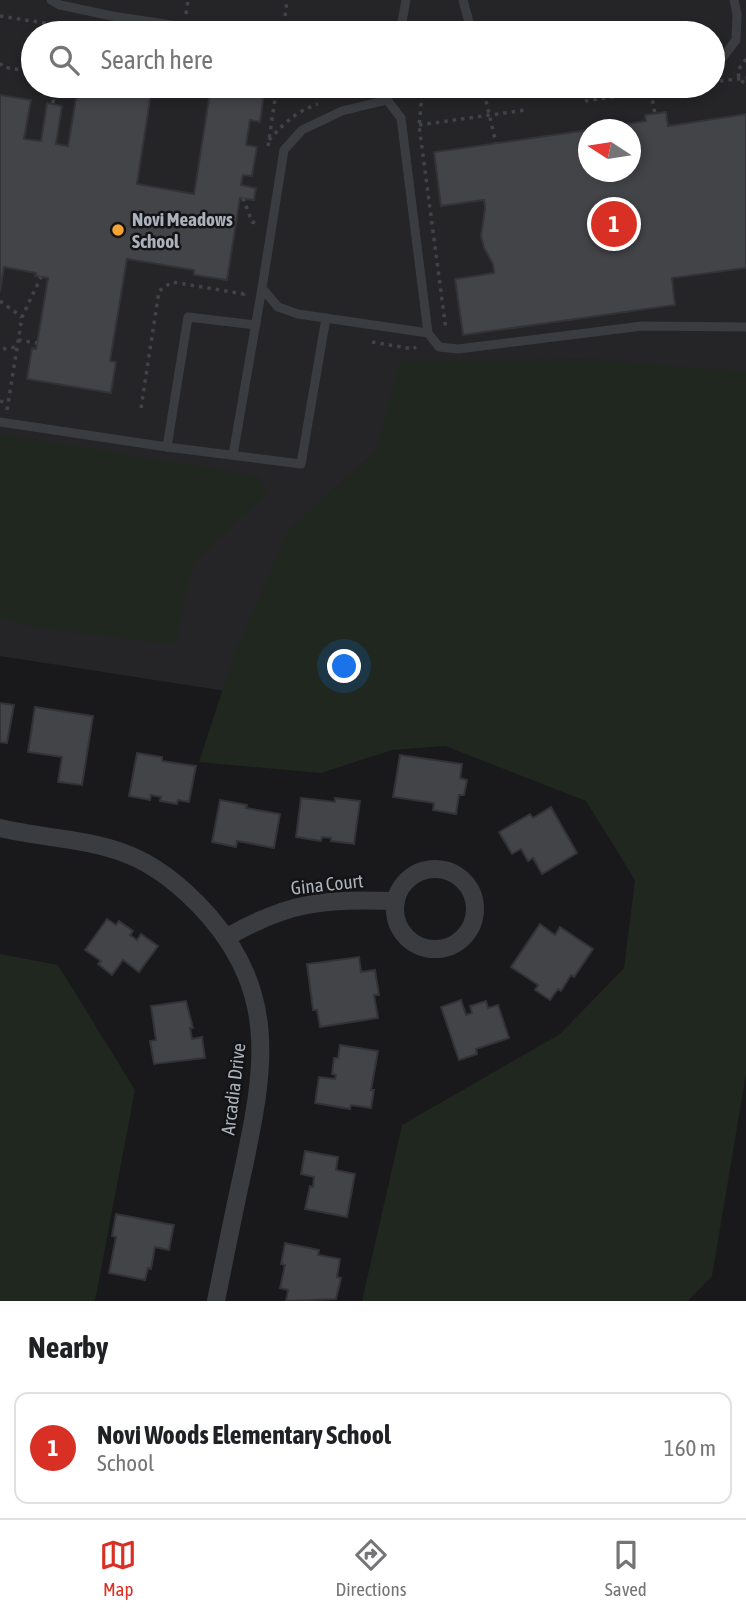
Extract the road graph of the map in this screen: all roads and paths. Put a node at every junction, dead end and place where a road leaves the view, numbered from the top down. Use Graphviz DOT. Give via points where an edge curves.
graph roads {
  1 [pos="51,0"];
  2 [pos="287,0"];
  3 [pos="406,0"];
  4 [pos="463,0"];
  5 [pos="734,0"];
  6 [pos="0,16"];
  7 [pos="32,21"];
  8 [pos="145,21"];
  9 [pos="284,21"];
  10 [pos="402,21"];
  11 [pos="469,21"];
  12 [pos="725,54"];
  13 [pos="746,59"];
  14 [pos="0,63"];
  15 [pos="21,70"];
  16 [pos="746,78"];
  17 [pos="739,79"];
  18 [pos="725,81"];
  19 [pos="746,84"];
  20 [pos="53,98"];
  21 [pos="276,98"];
  22 [pos="422,98"];
  23 [pos="483,98"];
  24 [pos="651,98"];
  25 [pos="387,100"];
  26 [pos="53,103"];
  27 [pos="655,114"];
  28 [pos="496,143"];
  29 [pos="267,154"];
  30 [pos="243,198"];
  31 [pos="254,235"];
  32 [pos="41,277"];
  33 [pos="246,282"];
  34 [pos="262,288"];
  35 [pos="244,294"];
  36 [pos="0,301"];
  37 [pos="259,305"];
  38 [pos="22,317"];
  39 [pos="326,318"];
  40 [pos="256,326"];
  41 [pos="746,327"];
  42 [pos="430,336"];
  43 [pos="18,340"];
  44 [pos="363,341"];
  45 [pos="37,343"];
  46 [pos="18,347"];
  47 [pos="3,349"];
  48 [pos="0,401"];
  49 [pos="8,403"];
  50 [pos="141,408"];
  51 [pos="2,423"];
  52 [pos="166,447"];
  53 [pos="233,455"];
  54 [pos="0,828"];
  55 [pos="396,901"];
  56 [pos="228,937"];
  57 [pos="216,1301"];
  1 -- 8 [label="lane"];
  2 -- 9 [label="path"];
  3 -- 10 [label="lane"];
  4 -- 11 [label="lane"];
  5 -- 12 [label="lane" via="736,40"];
  6 -- 7 [label="path"];
  13 -- 17 [label="path" via="738,70"];
  14 -- 15 [label="path"];
  16 -- 17 [label="path"];
  17 -- 18 [label="path"];
  17 -- 19 [label="path"];
  20 -- 26 [label="path"];
  21 -- 29 [label="path"];
  22 -- 42 [label="path" via="419,125 447,332"];
  23 -- 28 [label="path"];
  24 -- 27 [label="path"];
  25 -- 34 [label="lane" via="342,111 302,130 284,150"];
  25 -- 42 [label="lane" via="401,118"];
  30 -- 31 [label="path" via="256,223"];
  32 -- 38 [label="path"];
  33 -- 35 [label="path"];
  34 -- 37 [label="lane"];
  34 -- 39 [label="lane" via="278,307"];
  35 -- 37 [label="path"];
  35 -- 50 [label="path" via="172,282 159,291"];
  36 -- 38 [label="path"];
  37 -- 40 [label="lane"];
  38 -- 43 [label="path"];
  39 -- 42 [label="lane"];
  39 -- 53 [label="lane" via="301,464"];
  40 -- 52 [label="lane" via="188,317"];
  40 -- 53 [label="lane"];
  41 -- 42 [label="lane" via="642,326 457,349 439,346"];
  42 -- 44 [label="path" via="413,349"];
  43 -- 45 [label="path"];
  43 -- 46 [label="path"];
  46 -- 47 [label="path"];
  46 -- 49 [label="path"];
  48 -- 49 [label="path"];
  49 -- 51 [label="path"];
  51 -- 52 [label="lane"];
  52 -- 53 [label="lane"];
  54 -- 56 [label="street, Arcadia Drive" via="127,854 174,882"];
  55 -- 55 [label="street" via="395,914 405,937 428,949 441,949 463,938 475,916 475,902 462,878 436,868 410,877"];
  55 -- 56 [label="street, Gina Court" via="337,901 289,908"];
  56 -- 57 [label="street, Arcadia Drive" via="248,979 260,1031 261,1064"];
}
